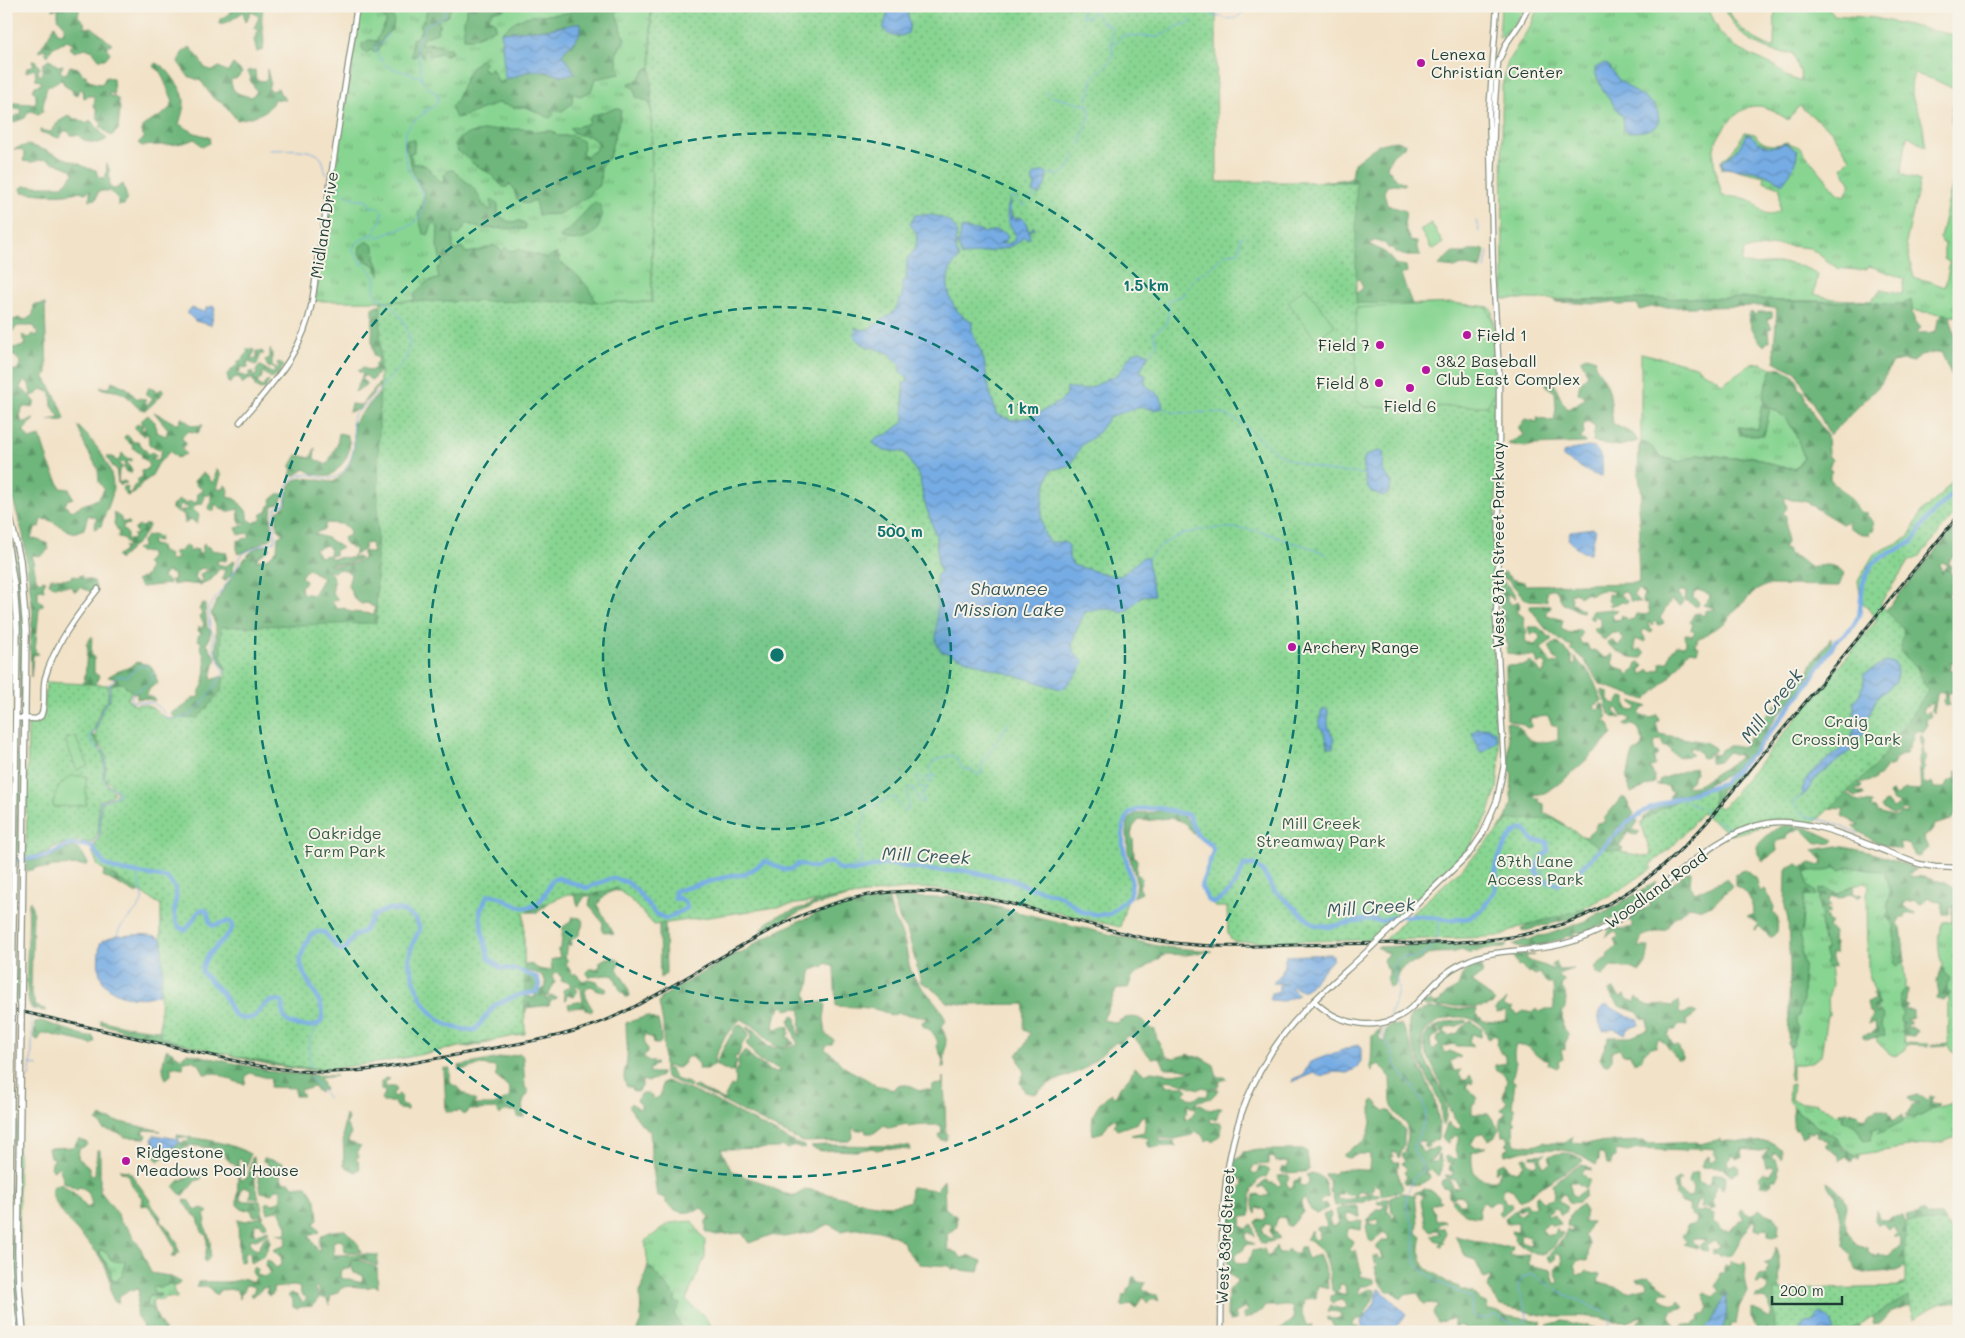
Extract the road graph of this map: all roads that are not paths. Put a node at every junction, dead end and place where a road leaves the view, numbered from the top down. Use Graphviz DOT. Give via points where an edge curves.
graph roads {
  1 [pos="357,6"];
  2 [pos="1497,6"];
  3 [pos="1529,6"];
  4 [pos="1492,182"];
  5 [pos="240,422"];
  6 [pos="6,501"];
  7 [pos="6,536"];
  8 [pos="98,589"];
  9 [pos="16,718"];
  10 [pos="25,719"];
  11 [pos="1959,868"];
  12 [pos="1435,886"];
  13 [pos="1314,1001"];
  14 [pos="14,1332"];
  15 [pos="23,1332"];
  16 [pos="1221,1332"];
  1 -- 5 [label="main road, Midland Drive" via="307,326 289,363"];
  2 -- 4 [label="main road, West 87th Street Parkway" via="1490,113"];
  3 -- 4 [label="main road, West 87th Street Parkway" via="1498,63"];
  4 -- 12 [label="main road, West 87th Street Parkway" via="1499,372 1499,521 1495,610 1504,766 1497,800 1483,834 1469,854"];
  6 -- 10 [label="highway" via="24,588"];
  7 -- 9 [label="highway" via="17,613"];
  8 -- 10 [label="main road" via="74,622 53,660 45,679 41,716"];
  9 -- 10 [label="main road"];
  9 -- 14 [label="highway, bridge" via="9,1255"];
  10 -- 15 [label="highway, bridge" via="18,1252"];
  11 -- 13 [label="main road, Woodland Road" via="1919,864 1812,825 1760,824 1723,840 1608,926 1553,946 1496,952 1469,960 1443,975 1411,1008 1396,1018 1380,1024 1361,1025 1342,1020"];
  12 -- 13 [label="main road, West 83rd Street, bridge"];
  13 -- 16 [label="main road, West 83rd Street" via="1268,1058 1246,1100 1234,1136 1224,1190"];
}
